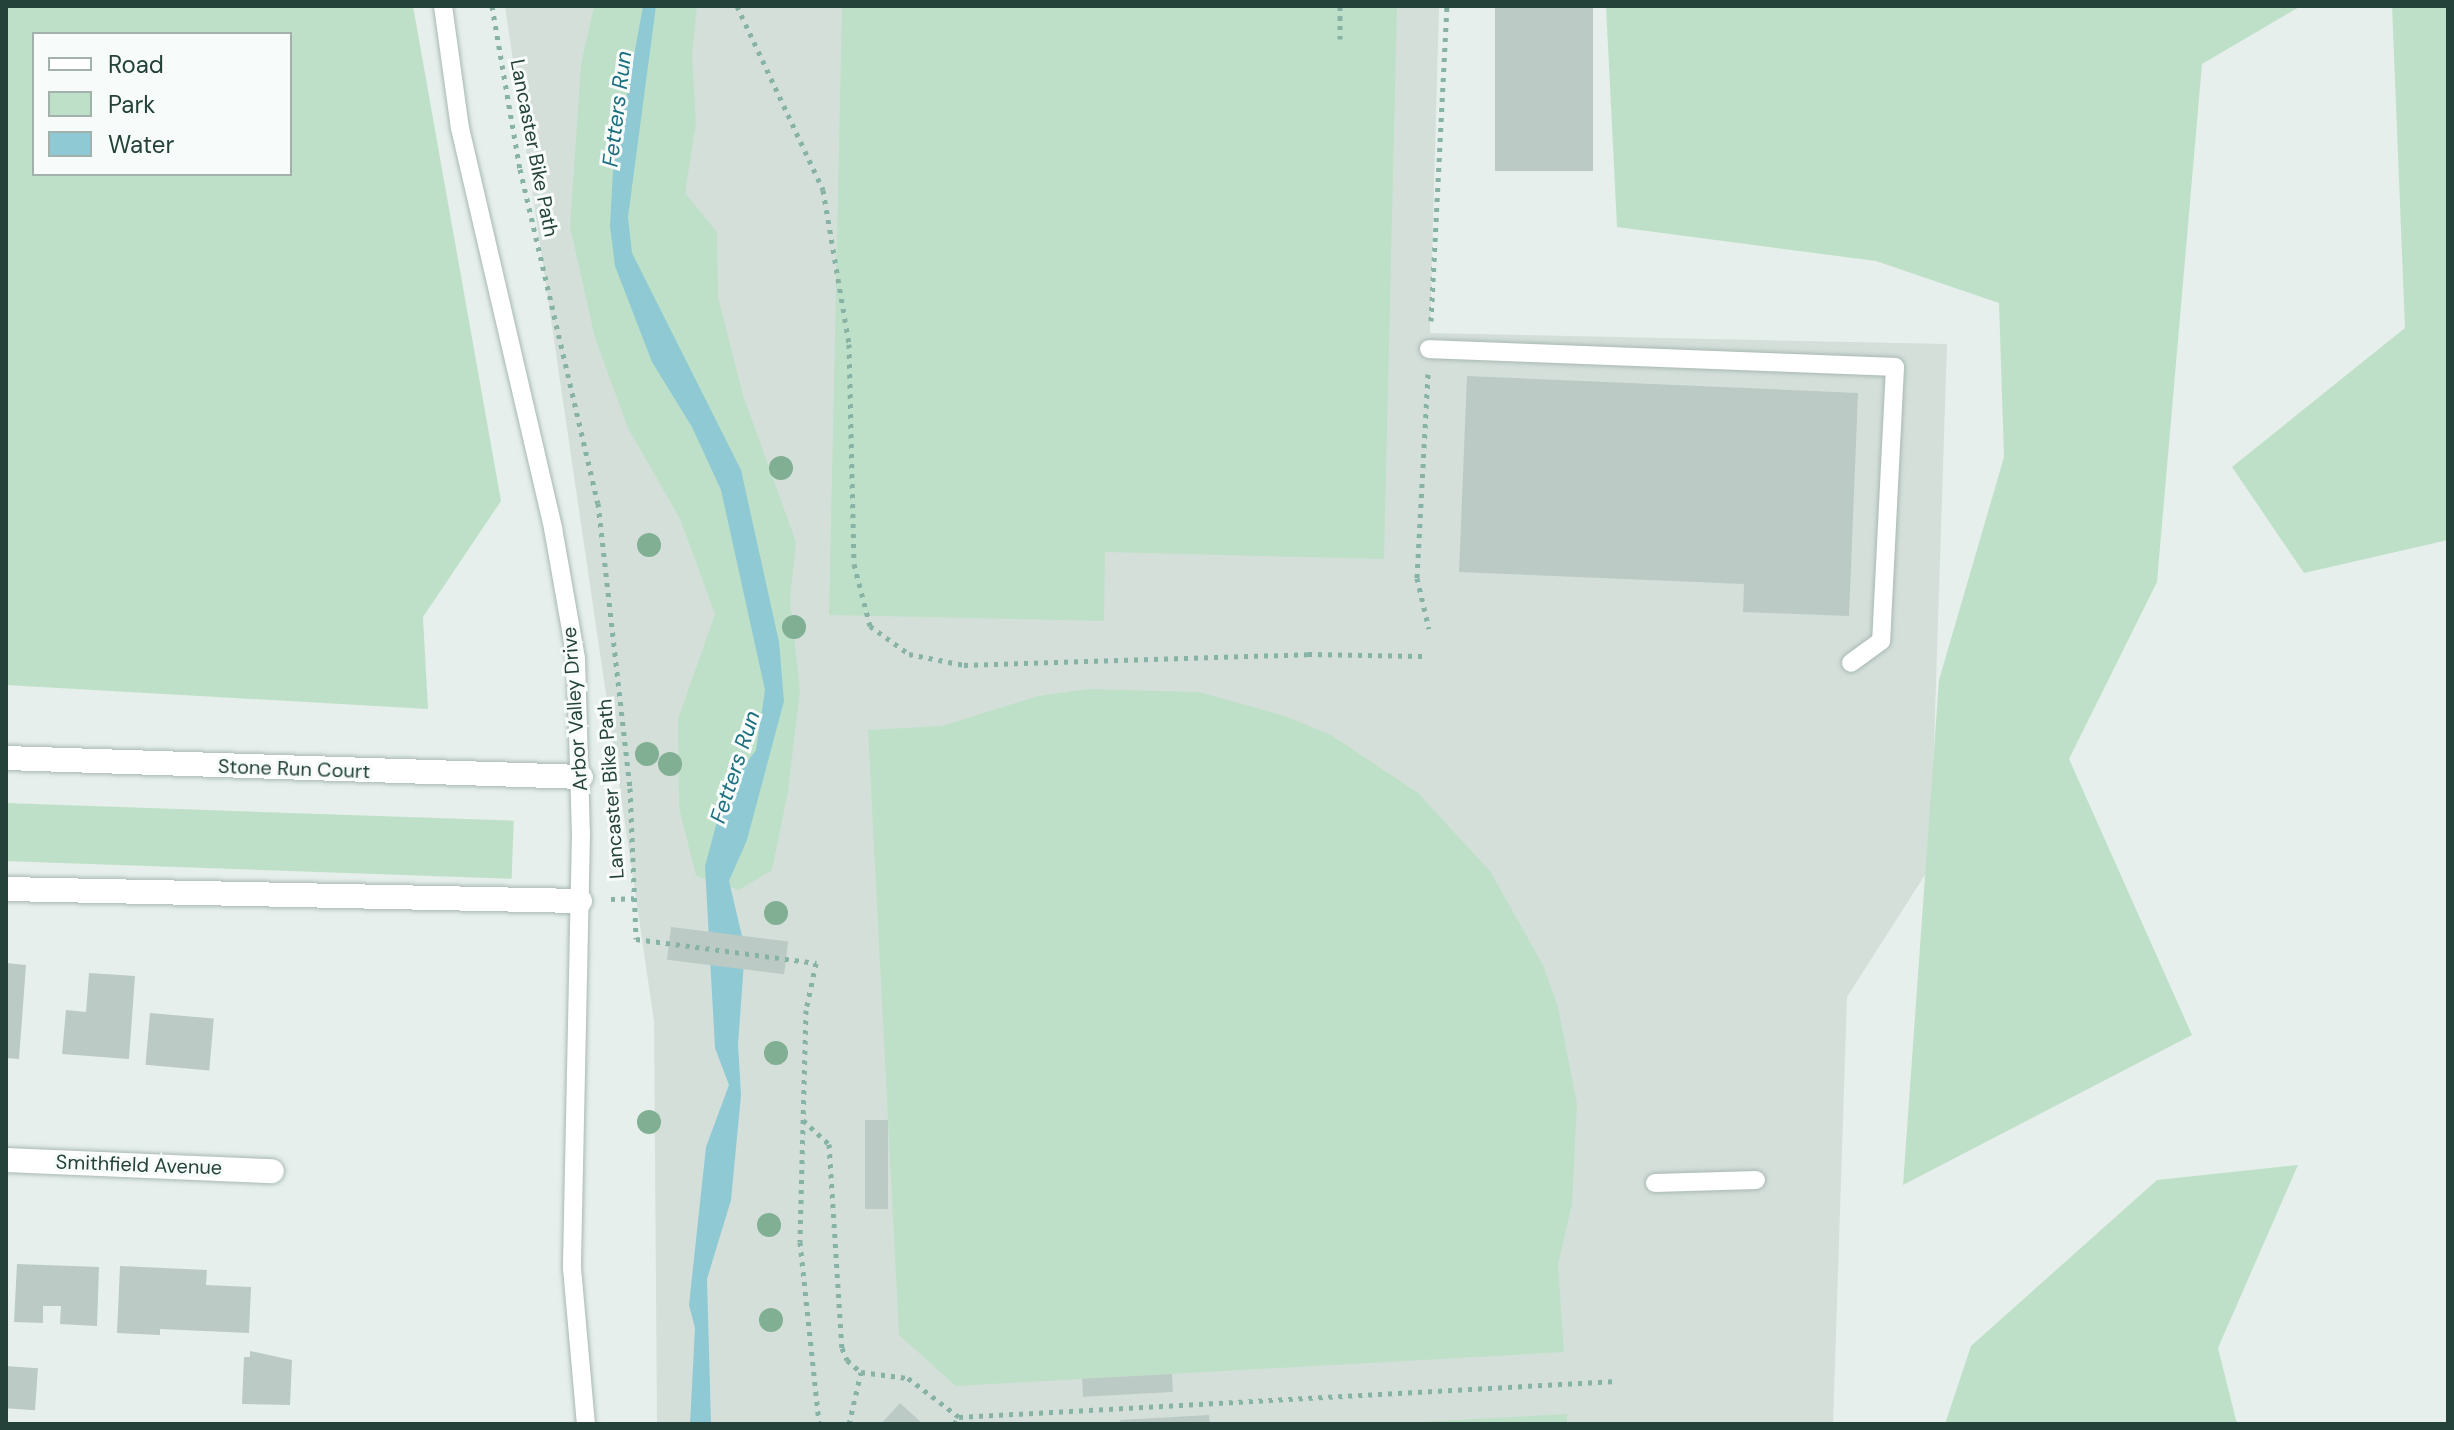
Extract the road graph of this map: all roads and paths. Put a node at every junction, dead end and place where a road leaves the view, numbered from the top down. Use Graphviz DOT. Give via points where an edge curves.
graph roads {
  1 [pos="443,6"];
  2 [pos="492,6"];
  3 [pos="737,6"];
  4 [pos="1340,6"];
  5 [pos="1340,39"];
  6 [pos="1429,349"];
  7 [pos="1422,656"];
  8 [pos="1851,663"];
  9 [pos="6,758"];
  10 [pos="581,777"];
  11 [pos="6,889"];
  12 [pos="580,901"];
  13 [pos="803,1120"];
  14 [pos="6,1160"];
  15 [pos="272,1171"];
  16 [pos="1756,1180"];
  17 [pos="1655,1183"];
  18 [pos="861,1372"];
  19 [pos="1617,1381"];
  20 [pos="959,1417"];
  21 [pos="586,1424"];
  22 [pos="819,1424"];
  23 [pos="849,1424"];
  24 [pos="954,1424"];
  1 -- 10 [label="lane, Arbor Valley Drive" via="460,128 553,528 576,658"];
  2 -- 13 [label="path, Lancaster Bike Path" via="520,169 598,503 630,788 636,939 816,963 806,1010"];
  3 -- 7 [label="path" via="823,190 849,344 854,564 870,626 909,654 964,665 1308,654"];
  4 -- 5 [label="path"];
  6 -- 8 [label="lane" via="1895,367 1881,641"];
  9 -- 10 [label="street, Stone Run Court"];
  10 -- 12 [label="lane, Arbor Valley Drive"];
  11 -- 12 [label="street"];
  12 -- 21 [label="lane, Arbor Valley Drive" via="572,1268"];
  13 -- 18 [label="path" via="829,1144 842,1348"];
  13 -- 22 [label="path, Lancaster Bike Path" via="800,1242"];
  14 -- 15 [label="street, Smithfield Avenue"];
  16 -- 17 [label="lane"];
  18 -- 20 [label="path" via="908,1378"];
  18 -- 23 [label="path"];
  19 -- 20 [label="path"];
  20 -- 24 [label="path"];
}
